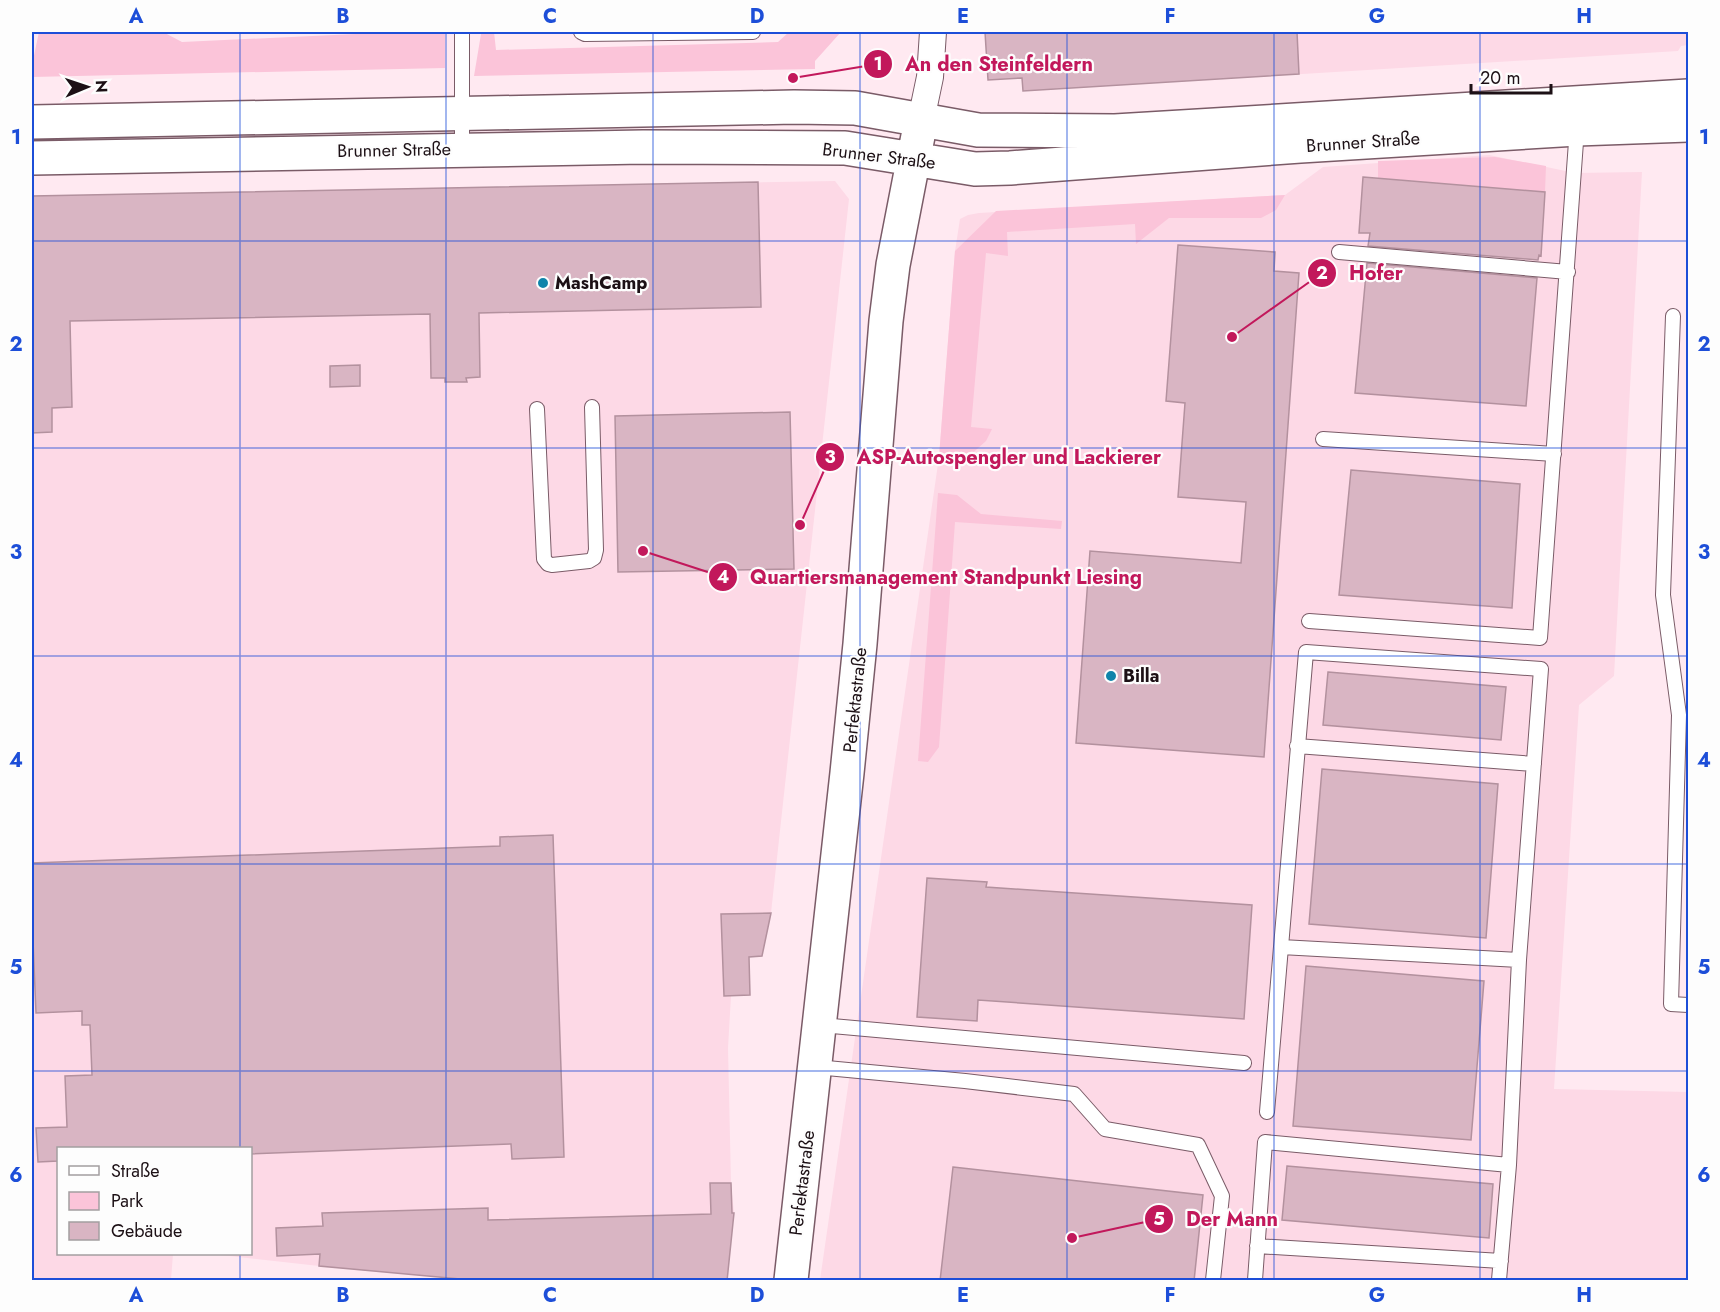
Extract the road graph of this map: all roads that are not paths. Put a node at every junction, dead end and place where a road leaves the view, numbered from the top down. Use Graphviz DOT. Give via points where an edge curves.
graph roads {
  1 [pos="462,32"];
  2 [pos="581,32"];
  3 [pos="753,32"];
  4 [pos="933,32"];
  5 [pos="1689,96"];
  6 [pos="461,114"];
  7 [pos="1577,115"];
  8 [pos="921,120"];
  9 [pos="32,122"];
  10 [pos="1689,125"];
  11 [pos="462,149"];
  12 [pos="32,158"];
  13 [pos="913,159"];
  14 [pos="1339,252"];
  15 [pos="1568,272"];
  16 [pos="1674,316"];
  17 [pos="592,407"];
  18 [pos="537,409"];
  19 [pos="1323,440"];
  20 [pos="1554,454"];
  21 [pos="1310,621"];
  22 [pos="1297,746"];
  23 [pos="1534,764"];
  24 [pos="1281,947"];
  25 [pos="1519,960"];
  26 [pos="1689,1005"];
  27 [pos="820,1025"];
  28 [pos="1244,1063"];
  29 [pos="816,1067"];
  30 [pos="1267,1112"];
  31 [pos="1509,1165"];
  32 [pos="1257,1246"];
  33 [pos="1501,1261"];
  34 [pos="791,1281"];
  35 [pos="1213,1281"];
  36 [pos="1255,1281"];
  37 [pos="1499,1281"];
  1 -- 6 [label="lane"];
  2 -- 3 [label="lane"];
  4 -- 8 [label="street" via="930,77"];
  5 -- 7 [label="main road, Brunner Straße"];
  6 -- 8 [label="main road, Brunner Straße" via="794,107 855,108"];
  6 -- 9 [label="main road, Brunner Straße"];
  6 -- 11 [label="lane"];
  7 -- 8 [label="main road, Brunner Straße" via="1114,131 978,130"];
  7 -- 10 [label="main road, Brunner Straße"];
  7 -- 13 [label="main road, Brunner Straße" via="1010,168 975,169"];
  7 -- 15 [label="lane"];
  8 -- 13 [label="main road, Perfektastraße"];
  11 -- 12 [label="main road, Brunner Straße"];
  11 -- 13 [label="main road, Brunner Straße" via="845,148"];
  13 -- 27 [label="main road, Perfektastraße" via="886,321 859,656"];
  14 -- 15 [label="lane"];
  15 -- 20 [label="lane"];
  16 -- 26 [label="lane" via="1662,595 1680,715 1671,1005"];
  17 -- 18 [label="lane" via="594,558 552,565 544,560"];
  19 -- 20 [label="lane"];
  20 -- 21 [label="lane" via="1540,638"];
  22 -- 23 [label="lane"];
  22 -- 23 [label="lane" via="1306,652 1541,669"];
  22 -- 24 [label="lane"];
  23 -- 25 [label="lane"];
  24 -- 25 [label="lane"];
  24 -- 30 [label="lane"];
  25 -- 31 [label="lane"];
  27 -- 28 [label="lane"];
  27 -- 29 [label="main road, Perfektastraße"];
  29 -- 34 [label="main road, Perfektastraße"];
  29 -- 35 [label="lane" via="1074,1094 1105,1130 1198,1145 1222,1196"];
  31 -- 32 [label="lane" via="1265,1142"];
  31 -- 33 [label="lane"];
  32 -- 33 [label="lane"];
  32 -- 36 [label="lane"];
  33 -- 37 [label="lane"];
}
